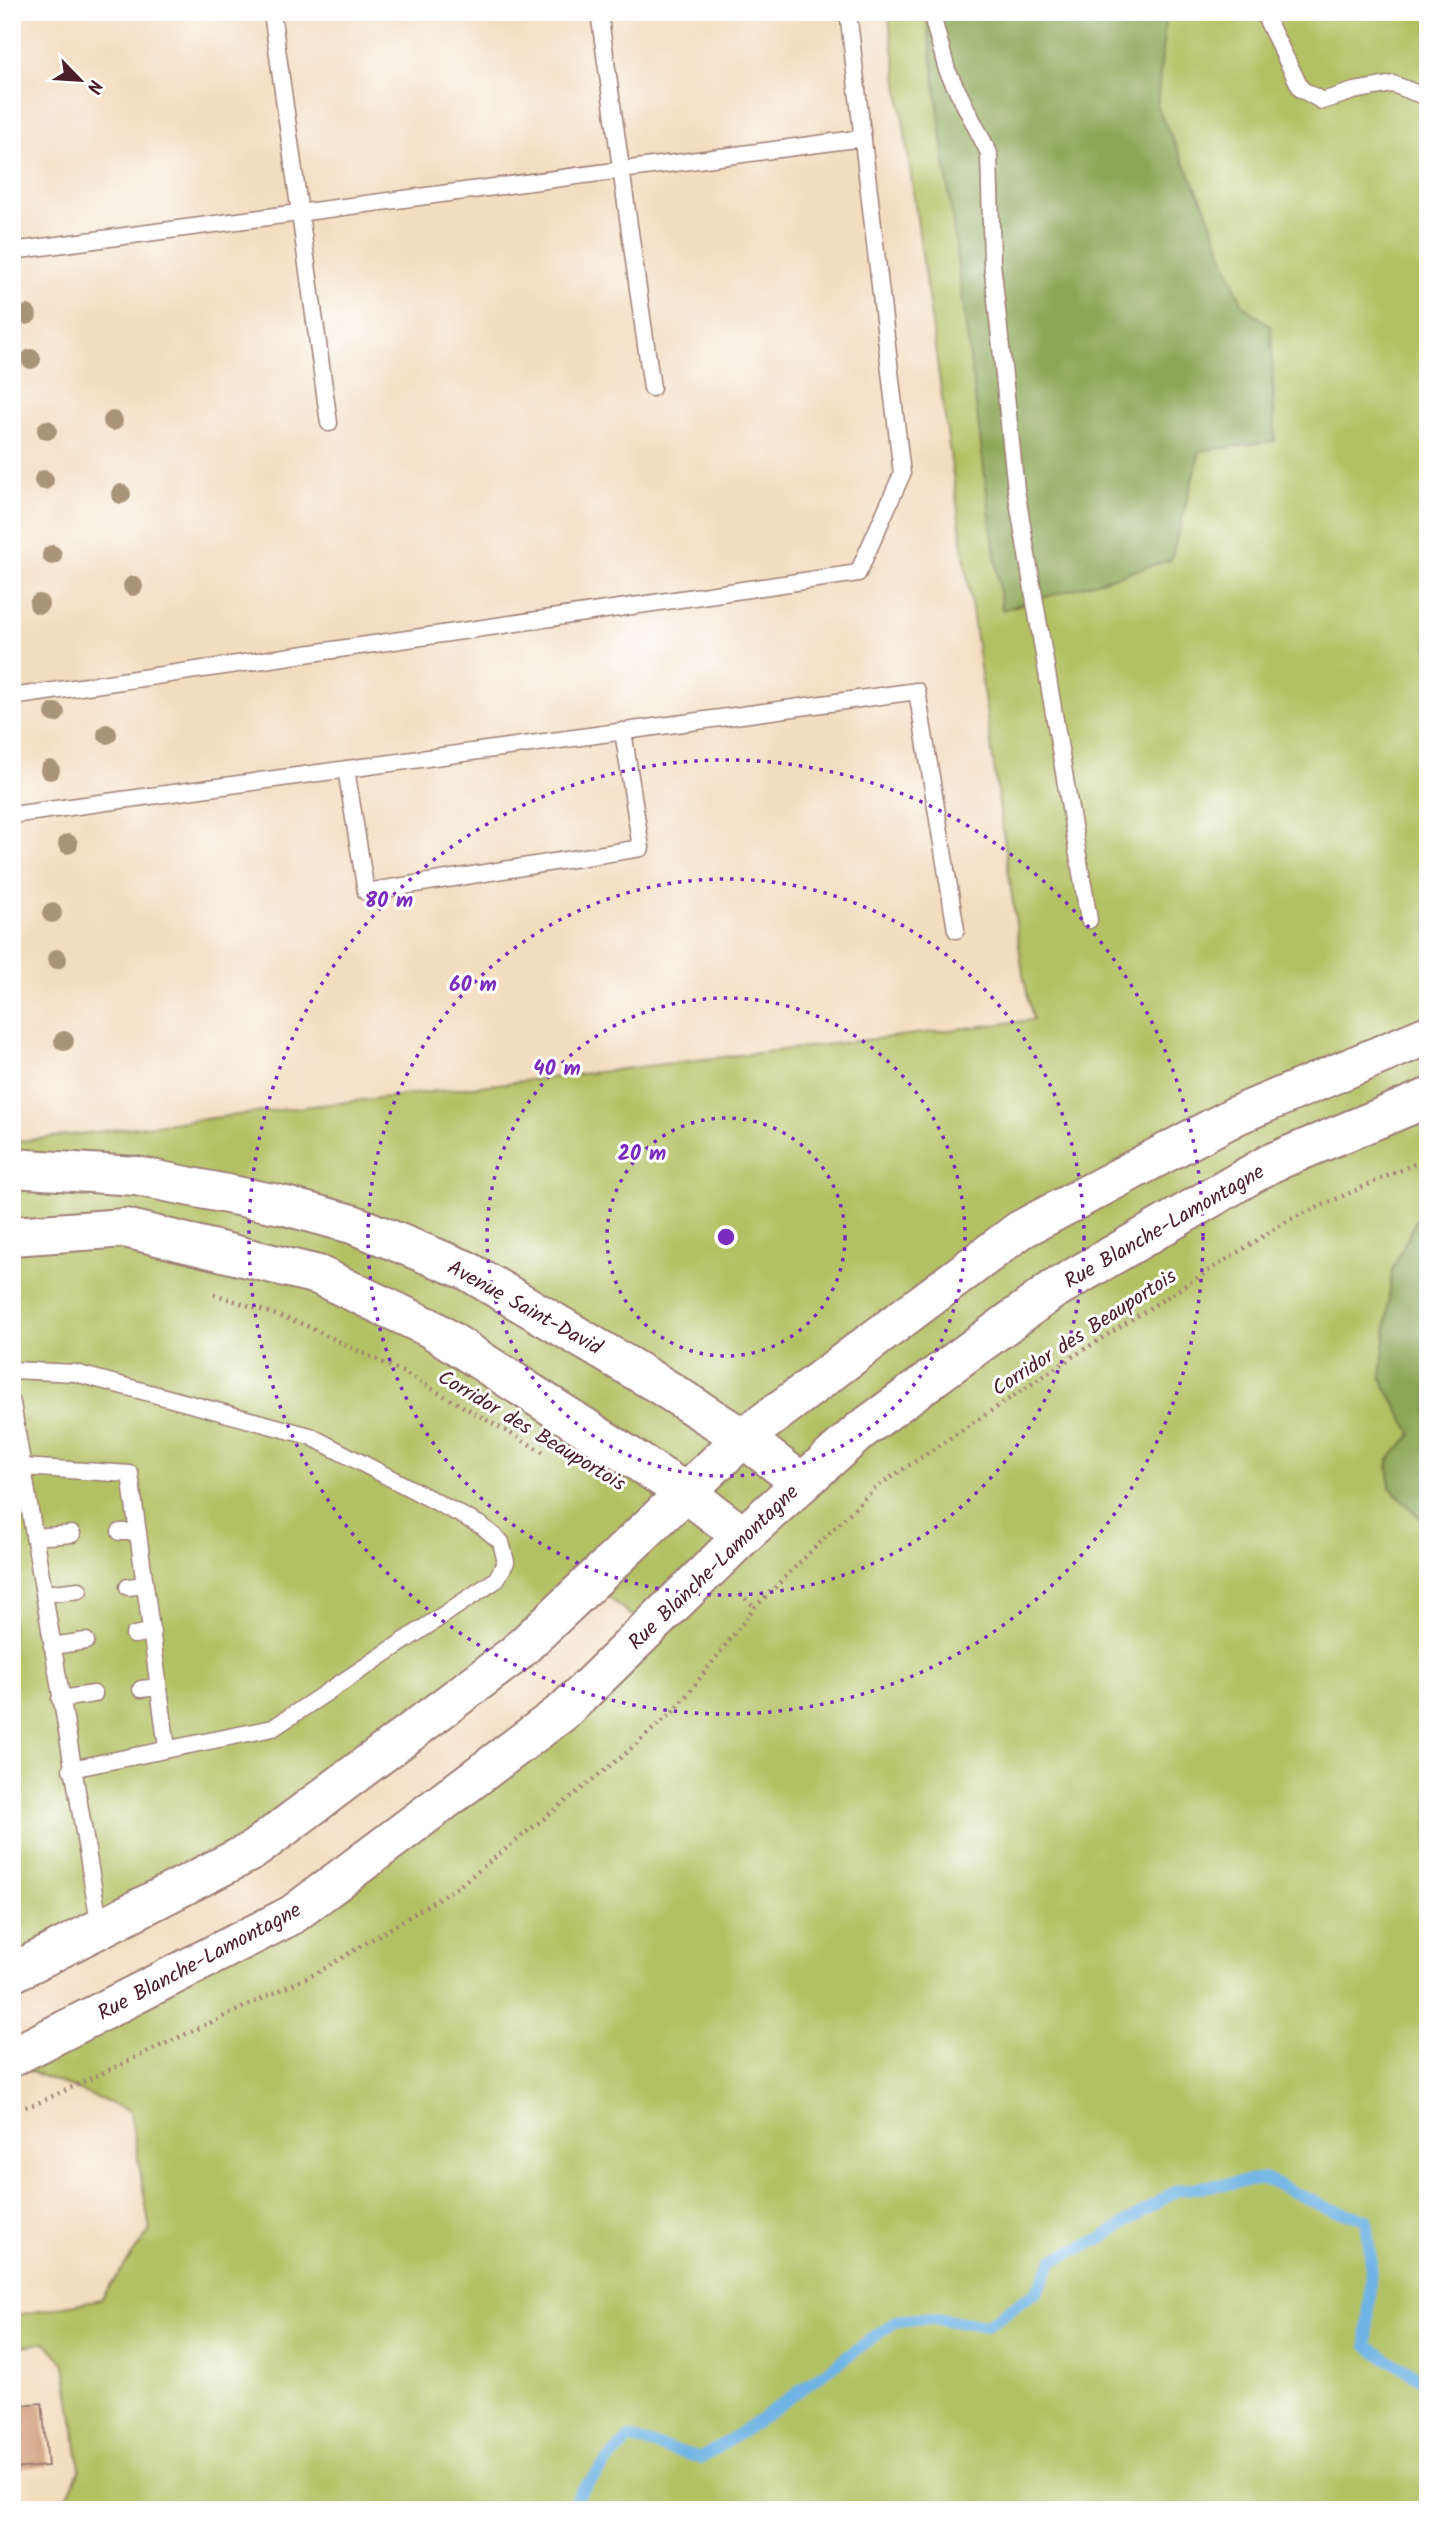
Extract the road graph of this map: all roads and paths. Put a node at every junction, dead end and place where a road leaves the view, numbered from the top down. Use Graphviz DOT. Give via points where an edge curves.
graph roads {
  1 [pos="272,12"];
  2 [pos="600,12"];
  3 [pos="848,12"];
  4 [pos="931,12"];
  5 [pos="1263,12"];
  6 [pos="1428,98"];
  7 [pos="863,138"];
  8 [pos="621,170"];
  9 [pos="300,213"];
  10 [pos="12,251"];
  11 [pos="652,387"];
  12 [pos="329,423"];
  13 [pos="12,697"];
  14 [pos="623,731"];
  15 [pos="346,769"];
  16 [pos="12,815"];
  17 [pos="1089,920"];
  18 [pos="957,930"];
  19 [pos="1428,1035"];
  20 [pos="1428,1098"];
  21 [pos="1428,1158"];
  22 [pos="12,1168"];
  23 [pos="12,1236"];
  24 [pos="206,1291"];
  25 [pos="12,1370"];
  26 [pos="12,1403"];
  27 [pos="743,1438"];
  28 [pos="550,1455"];
  29 [pos="23,1467"];
  30 [pos="802,1482"];
  31 [pos="685,1492"];
  32 [pos="120,1532"];
  33 [pos="138,1532"];
  34 [pos="72,1534"];
  35 [pos="743,1536"];
  36 [pos="34,1537"];
  37 [pos="711,1568"];
  38 [pos="145,1585"];
  39 [pos="128,1587"];
  40 [pos="79,1590"];
  41 [pos="44,1594"];
  42 [pos="755,1607"];
  43 [pos="152,1632"];
  44 [pos="134,1634"];
  45 [pos="86,1641"];
  46 [pos="52,1646"];
  47 [pos="159,1687"];
  48 [pos="141,1689"];
  49 [pos="94,1694"];
  50 [pos="60,1699"];
  51 [pos="167,1748"];
  52 [pos="71,1769"];
  53 [pos="100,1929"];
  54 [pos="12,1973"];
  55 [pos="12,2057"];
  56 [pos="12,2111"];
  1 -- 9 [label="lane"];
  2 -- 8 [label="lane"];
  3 -- 7 [label="lane"];
  4 -- 17 [label="lane" via="947,70 989,153 992,262 1016,491"];
  5 -- 6 [label="lane" via="1301,89 1322,101 1393,84"];
  7 -- 8 [label="lane"];
  7 -- 13 [label="lane" via="902,474 858,573"];
  8 -- 9 [label="lane"];
  8 -- 11 [label="lane"];
  9 -- 10 [label="lane"];
  9 -- 12 [label="lane"];
  14 -- 15 [label="lane"];
  14 -- 15 [label="lane" via="640,848 366,892"];
  14 -- 18 [label="lane" via="917,691"];
  15 -- 16 [label="lane"];
  19 -- 27 [label="street" via="1237,1115 1020,1230"];
  20 -- 30 [label="street, Rue Blanche-Lamontagne" via="1271,1163 1053,1290 860,1431"];
  21 -- 42 [label="path, Corridor des Beauportois" via="1287,1221 875,1488"];
  22 -- 27 [label="street, Avenue Saint-David" via="136,1176 352,1224 466,1270"];
  23 -- 31 [label="street" via="125,1228 318,1275 430,1328"];
  24 -- 28 [label="path, Corridor des Beauportois" via="303,1324 404,1373"];
  25 -- 51 [label="lane" via="75,1373 310,1436 482,1527 501,1542 506,1562 496,1580 273,1728"];
  26 -- 29 [label="lane"];
  27 -- 30 [label="street, Avenue Saint-David"];
  27 -- 31 [label="street"];
  29 -- 33 [label="lane" via="130,1474"];
  29 -- 36 [label="lane"];
  30 -- 35 [label="street, Rue Blanche-Lamontagne"];
  31 -- 35 [label="street"];
  31 -- 53 [label="street" via="515,1654 253,1851"];
  32 -- 33 [label="lane"];
  33 -- 38 [label="lane"];
  34 -- 36 [label="lane"];
  35 -- 37 [label="street, Rue Blanche-Lamontagne"];
  36 -- 41 [label="lane"];
  37 -- 42 [label="path"];
  37 -- 55 [label="street, Rue Blanche-Lamontagne" via="564,1711 292,1915"];
  38 -- 39 [label="lane"];
  38 -- 43 [label="lane"];
  40 -- 41 [label="lane"];
  41 -- 46 [label="lane"];
  42 -- 56 [label="path, Corridor des Beauportois" via="677,1708 459,1886 317,1973"];
  43 -- 44 [label="lane"];
  43 -- 47 [label="lane"];
  45 -- 46 [label="lane"];
  46 -- 50 [label="lane"];
  47 -- 48 [label="lane"];
  47 -- 51 [label="lane"];
  49 -- 50 [label="lane"];
  50 -- 52 [label="lane"];
  51 -- 52 [label="lane"];
  52 -- 53 [label="lane"];
  53 -- 54 [label="street"];
}
